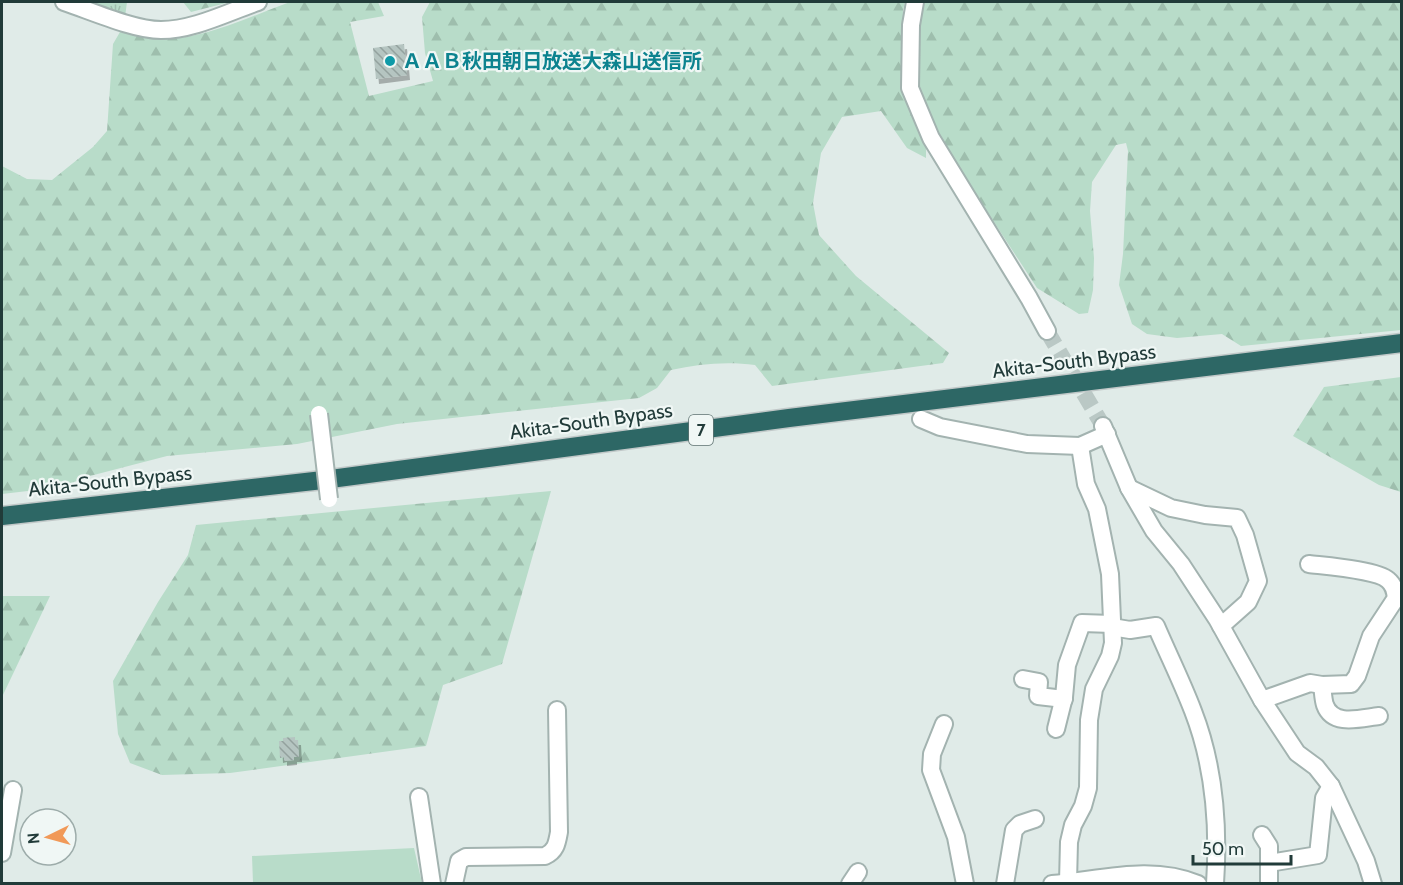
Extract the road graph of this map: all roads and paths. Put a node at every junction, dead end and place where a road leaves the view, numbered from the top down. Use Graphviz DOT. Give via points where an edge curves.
graph roads {
  1 [pos="64,2"];
  2 [pos="258,2"];
  3 [pos="915,2"];
  4 [pos="1047,331"];
  5 [pos="1401,344"];
  6 [pos="319,414"];
  7 [pos="921,419"];
  8 [pos="1080,446"];
  9 [pos="1129,488"];
  10 [pos="329,500"];
  11 [pos="2,516"];
  12 [pos="1309,564"];
  13 [pos="1112,625"];
  14 [pos="1221,626"];
  15 [pos="1023,679"];
  16 [pos="1322,685"];
  17 [pos="1064,699"];
  18 [pos="1262,700"];
  19 [pos="557,710"];
  20 [pos="1379,716"];
  21 [pos="944,724"];
  22 [pos="1056,729"];
  23 [pos="1330,786"];
  24 [pos="13,790"];
  25 [pos="419,797"];
  26 [pos="1035,819"];
  27 [pos="1262,835"];
  28 [pos="2,853"];
  29 [pos="1269,863"];
  30 [pos="1138,879"];
  31 [pos="1060,883"];
  32 [pos="432,884"];
  33 [pos="454,884"];
  34 [pos="965,884"];
  35 [pos="1005,884"];
  36 [pos="1198,884"];
  37 [pos="1215,884"];
  38 [pos="1269,884"];
  39 [pos="1373,884"];
  1 -- 2 [label="street" via="160,30 184,27"];
  3 -- 4 [label="street" via="910,88 931,138"];
  5 -- 11 [label="highway, Akita-South Bypass / 7" via="789,418 323,480"];
  6 -- 10 [label="street, bridge"];
  7 -- 8 [label="street" via="940,427 1026,444"];
  8 -- 9 [label="street" via="1105,430"];
  8 -- 13 [label="street" via="1110,574"];
  9 -- 14 [label="street" via="1154,531 1181,564"];
  9 -- 14 [label="street" via="1171,508 1237,518 1258,581 1248,602"];
  12 -- 16 [label="street" via="1387,579 1396,598 1371,636 1351,684"];
  13 -- 17 [label="street" via="1082,623 1067,665"];
  13 -- 31 [label="street" via="1110,656 1094,689 1089,720 1088,788 1073,825"];
  13 -- 37 [label="street" via="1130,630 1156,626 1194,711 1213,787"];
  14 -- 18 [label="street"];
  15 -- 17 [label="street" via="1039,682 1038,696"];
  16 -- 18 [label="street" via="1310,682"];
  16 -- 20 [label="street" via="1325,705 1340,720"];
  17 -- 22 [label="street"];
  18 -- 23 [label="street" via="1296,753 1316,767"];
  19 -- 33 [label="street" via="556,848 545,856 466,857 459,861"];
  21 -- 34 [label="street" via="932,754 931,770 956,837"];
  23 -- 29 [label="street" via="1324,798 1318,855"];
  23 -- 39 [label="street"];
  24 -- 28 [label="street"];
  25 -- 32 [label="street"];
  26 -- 35 [label="street" via="1014,830"];
  27 -- 29 [label="street" via="1269,846"];
  29 -- 38 [label="street"];
  30 -- 31 [label="street"];
  30 -- 36 [label="street" via="1151,874 1185,878"];
}
